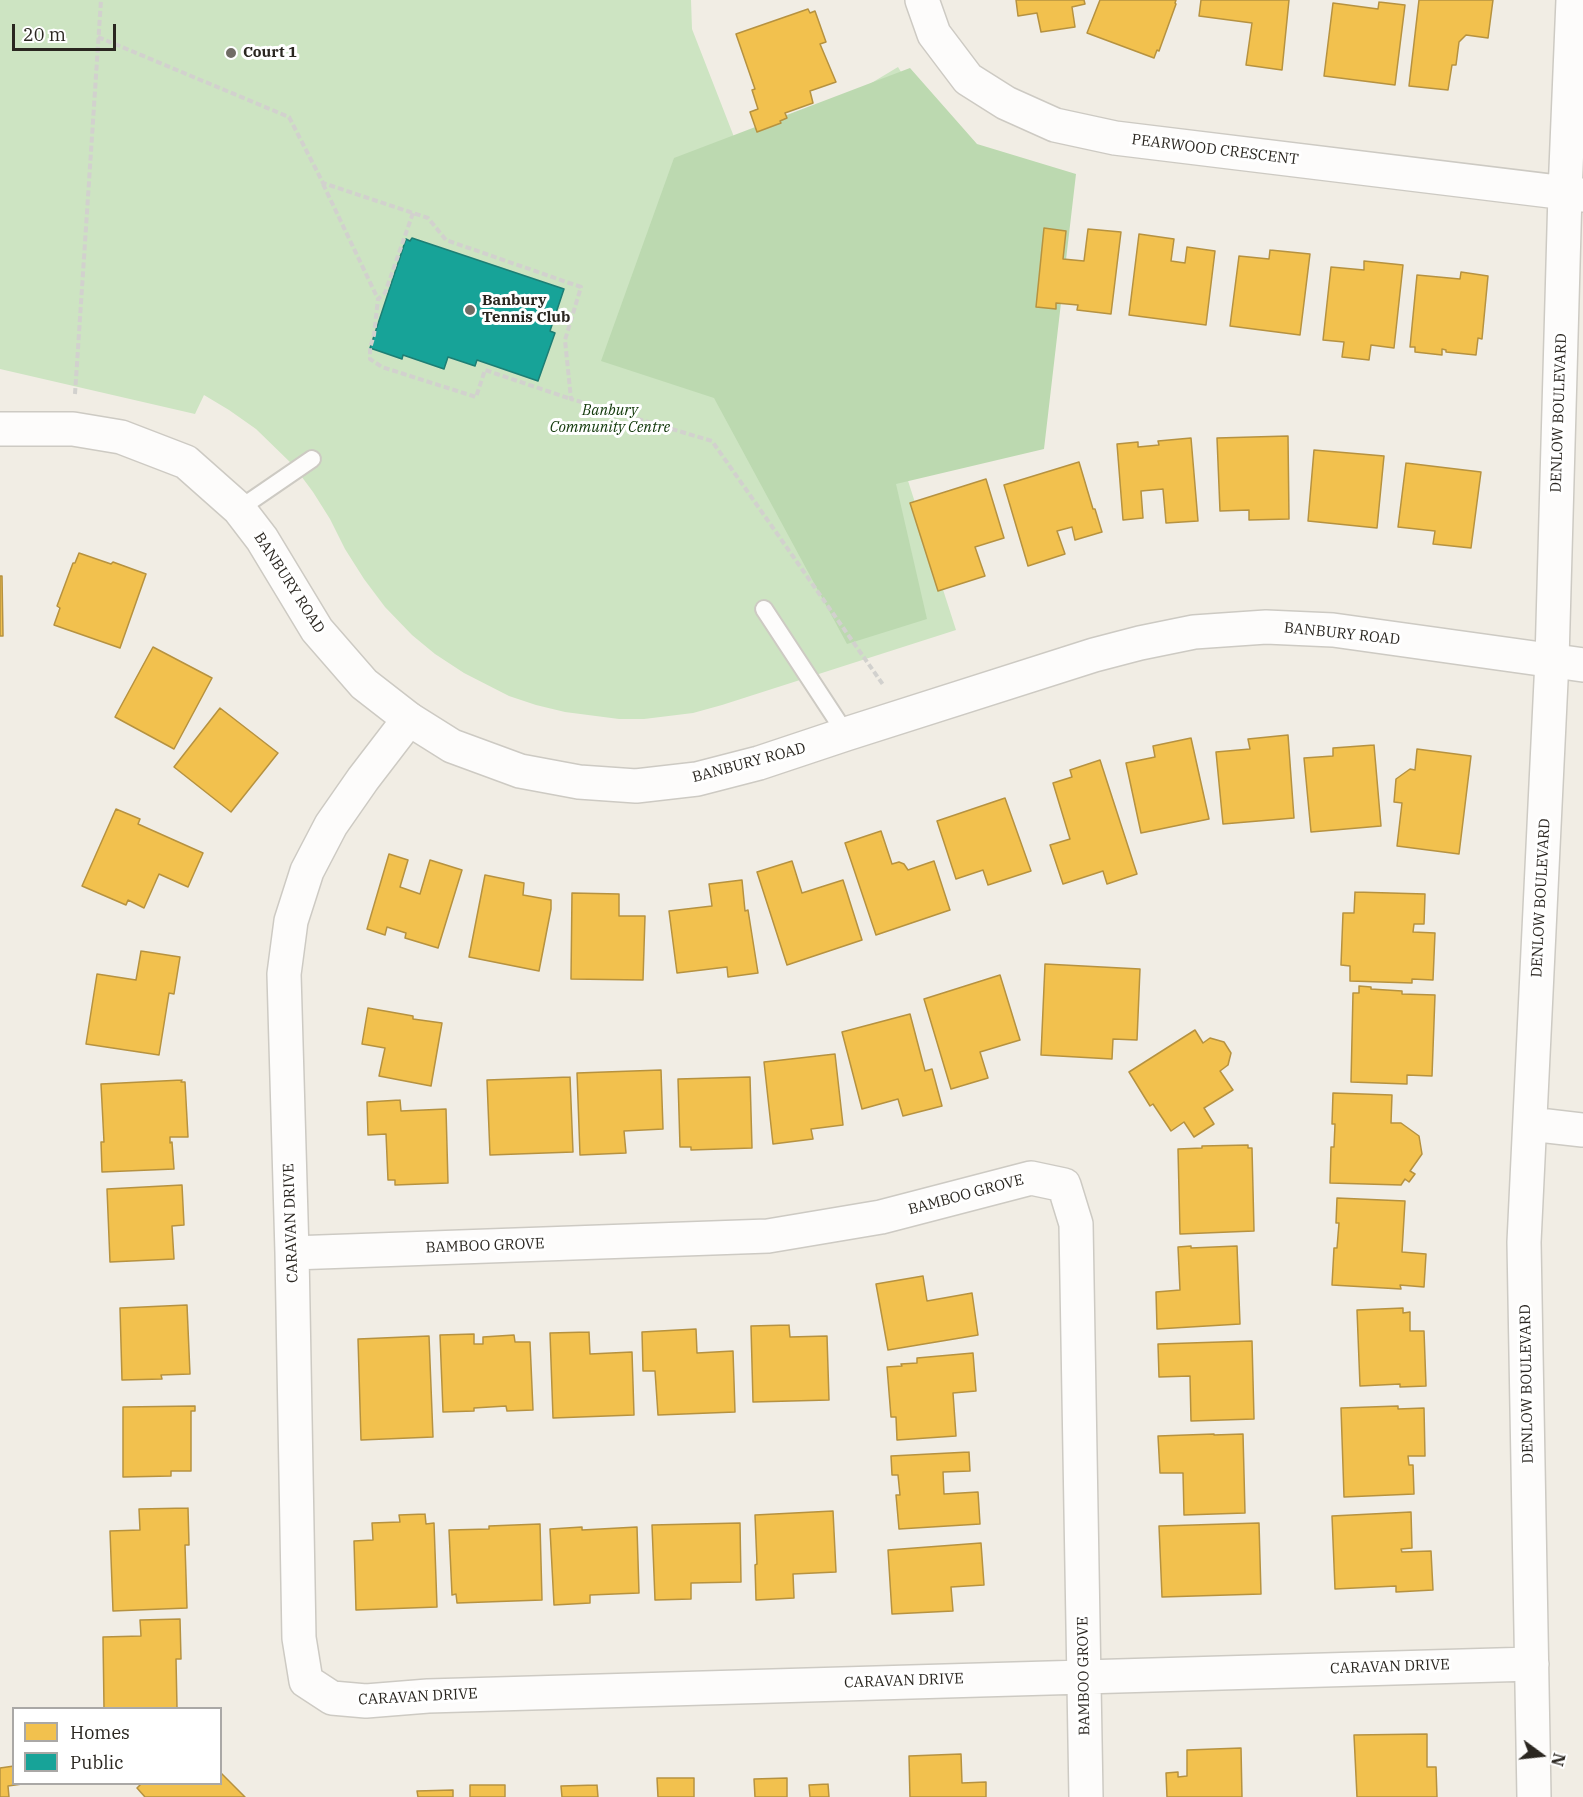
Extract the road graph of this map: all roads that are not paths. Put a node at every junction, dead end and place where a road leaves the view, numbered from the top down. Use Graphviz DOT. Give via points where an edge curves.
graph roads {
  1 [pos="922,0"];
  2 [pos="1573,0"];
  3 [pos="1574,194"];
  4 [pos="0,429"];
  5 [pos="312,459"];
  6 [pos="239,509"];
  7 [pos="764,609"];
  8 [pos="1567,663"];
  9 [pos="409,719"];
  10 [pos="846,734"];
  11 [pos="1530,1124"];
  12 [pos="1583,1130"];
  13 [pos="292,1253"];
  14 [pos="1532,1664"];
  15 [pos="1084,1676"];
  16 [pos="1086,1797"];
  17 [pos="1534,1797"];
  1 -- 3 [label="street, PEARWOOD CRESCENT" via="934,34 968,79 1006,103 1055,125 1115,138"];
  2 -- 3 [label="street, DENLOW BOULEVARD"];
  3 -- 8 [label="street, DENLOW BOULEVARD"];
  4 -- 6 [label="street, BANBURY ROAD" via="73,429 121,438 186,462"];
  5 -- 6 [label="lane"];
  6 -- 9 [label="street, BANBURY ROAD" via="262,539 317,630 364,684"];
  7 -- 10 [label="lane"];
  8 -- 10 [label="street, BANBURY ROAD" via="1333,630 1266,627 1194,632 1094,655"];
  8 -- 11 [label="street, DENLOW BOULEVARD"];
  9 -- 10 [label="street, BANBURY ROAD" via="452,746 520,771 579,782 636,786 697,779"];
  9 -- 13 [label="street, CARAVAN DRIVE" via="331,825 307,872 291,921 284,974"];
  11 -- 12 [label="street"];
  11 -- 14 [label="street, DENLOW BOULEVARD" via="1524,1242"];
  13 -- 15 [label="street, CARAVAN DRIVE" via="299,1638 306,1681 332,1698 366,1701"];
  13 -- 15 [label="street, BAMBOO GROVE" via="768,1236 881,1217 1031,1178 1064,1185 1076,1224"];
  14 -- 15 [label="street, CARAVAN DRIVE"];
  14 -- 17 [label="street, DENLOW BOULEVARD"];
  15 -- 16 [label="street, BAMBOO GROVE"];
}
